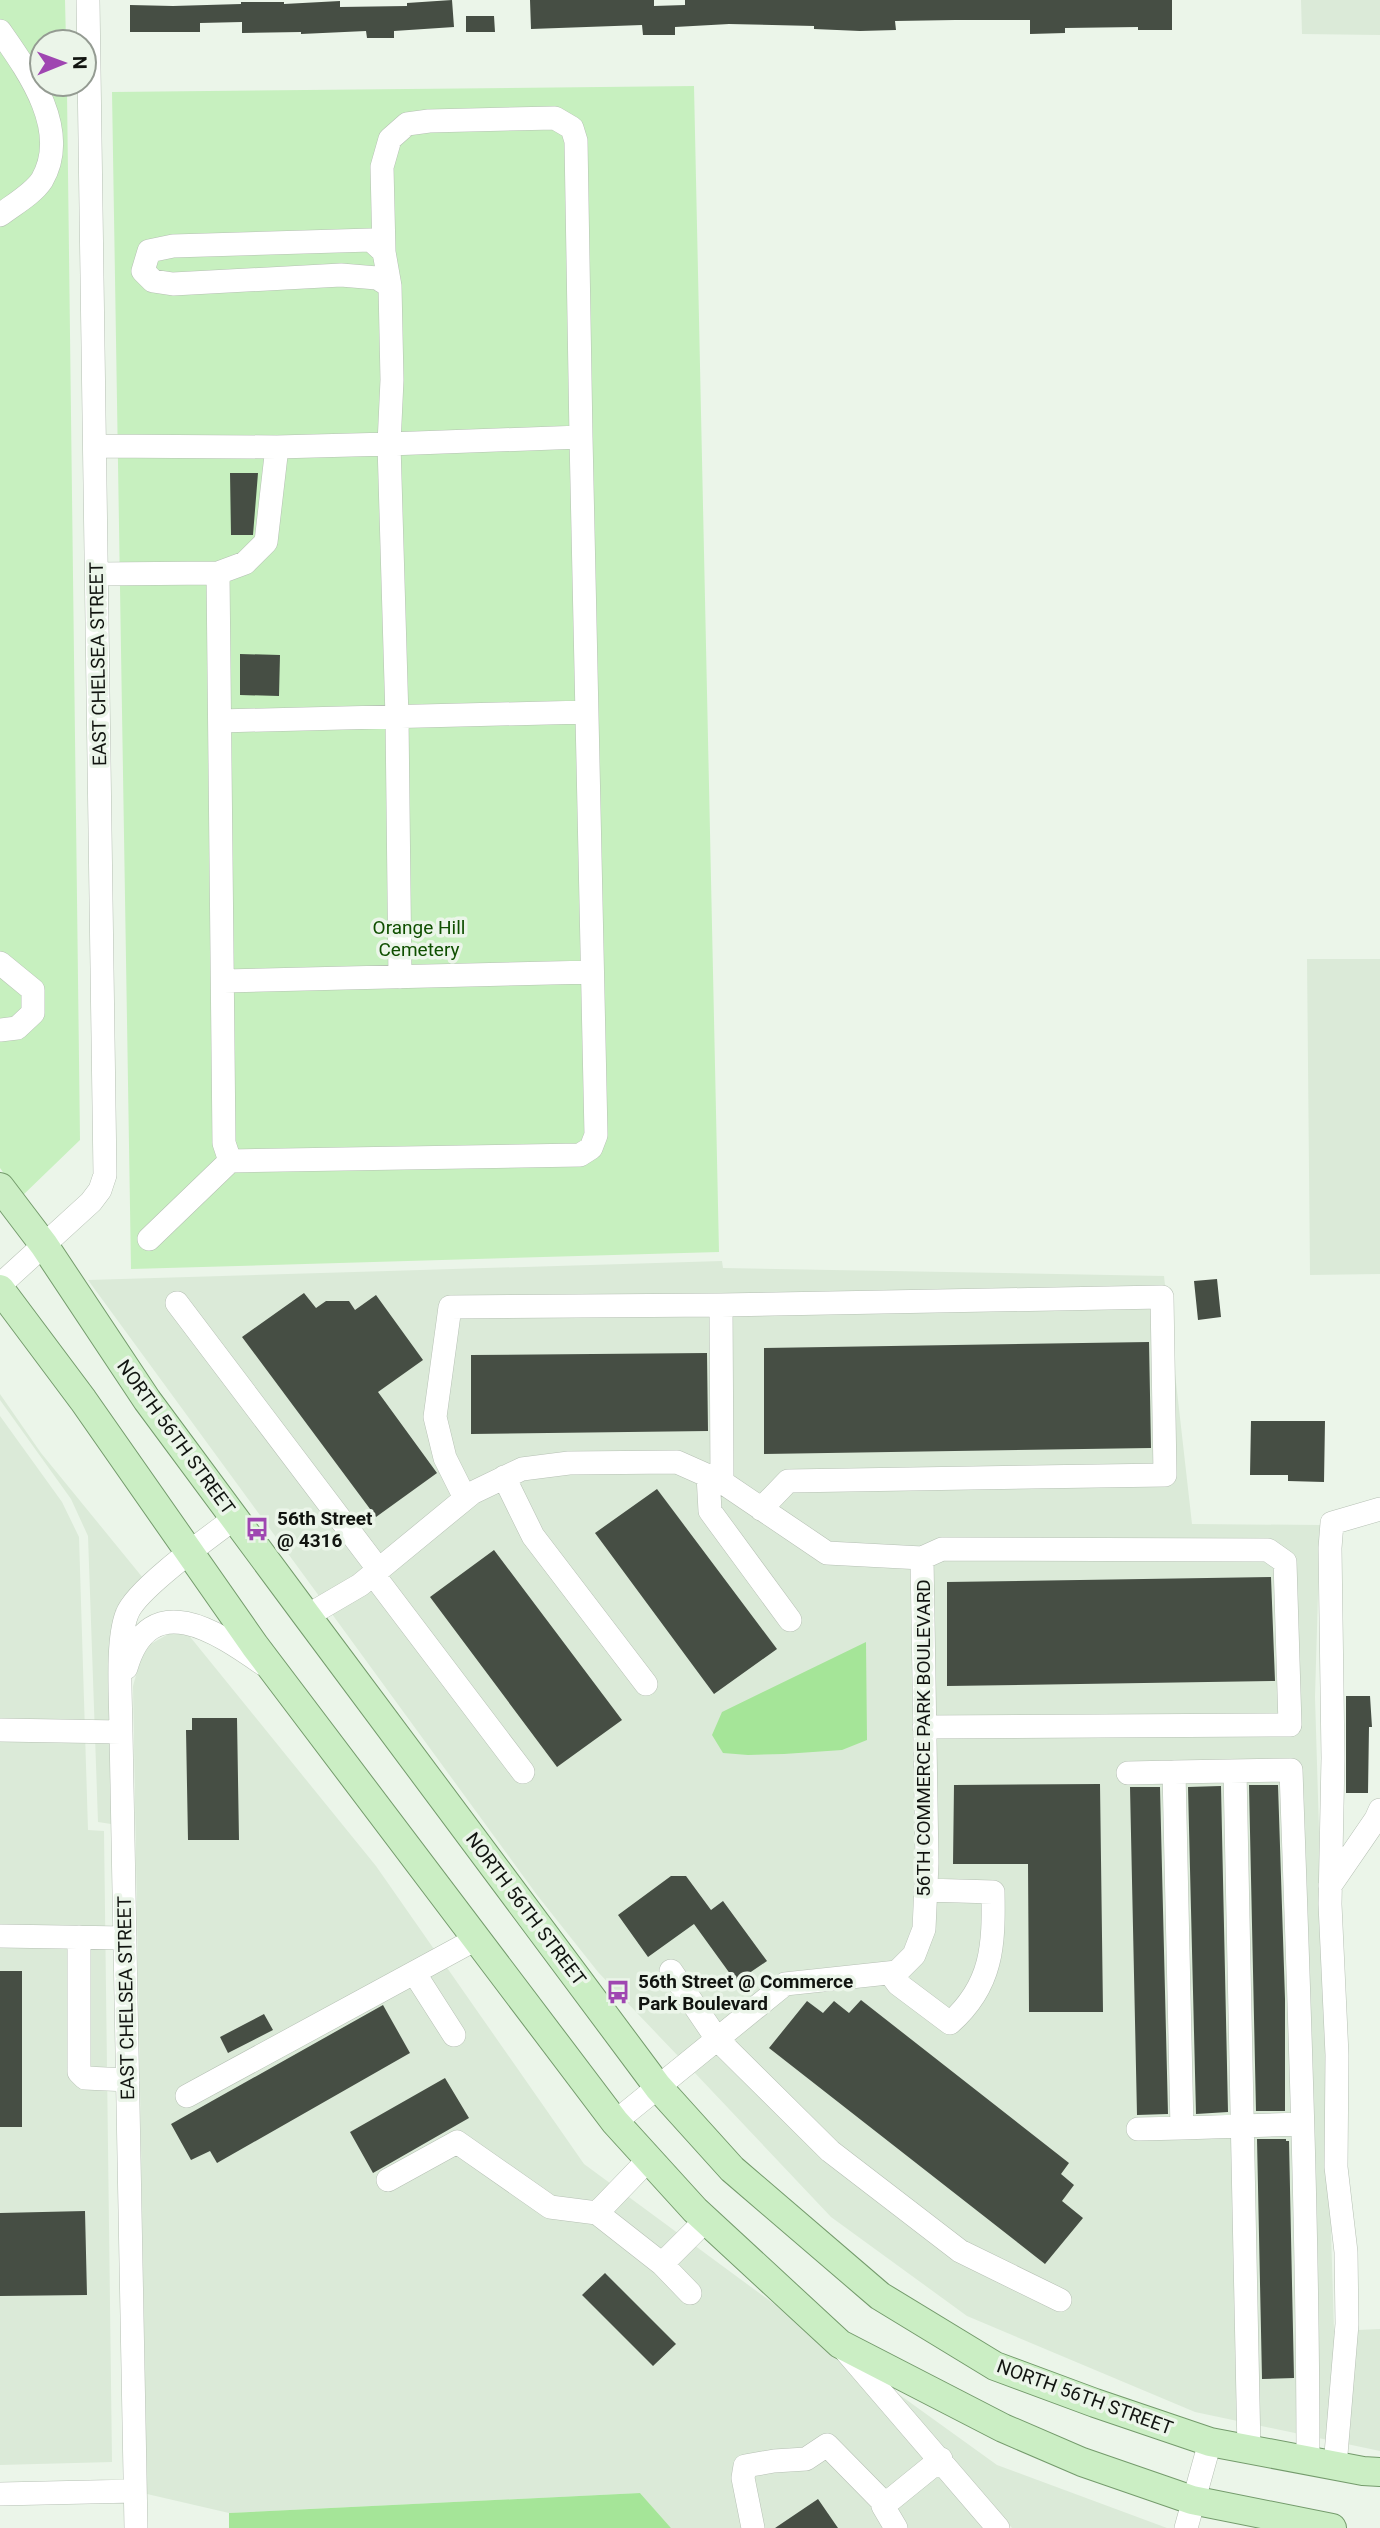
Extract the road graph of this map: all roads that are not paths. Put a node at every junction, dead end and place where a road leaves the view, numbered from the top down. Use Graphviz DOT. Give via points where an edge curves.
graph roads {
  1 [pos="88,0"];
  2 [pos="0,31"];
  3 [pos="0,215"];
  4 [pos="384,252"];
  5 [pos="390,286"];
  6 [pos="581,437"];
  7 [pos="390,444"];
  8 [pos="95,446"];
  9 [pos="277,447"];
  10 [pos="218,573"];
  11 [pos="97,574"];
  12 [pos="586,712"];
  13 [pos="397,718"];
  14 [pos="220,721"];
  15 [pos="0,963"];
  16 [pos="592,972"];
  17 [pos="400,977"];
  18 [pos="224,981"];
  19 [pos="0,1030"];
  20 [pos="230,1161"];
  21 [pos="0,1187"];
  22 [pos="149,1239"];
  23 [pos="44,1245"];
  24 [pos="0,1287"];
  25 [pos="177,1303"];
  26 [pos="720,1305"];
  27 [pos="504,1477"];
  28 [pos="715,1478"];
  29 [pos="465,1498"];
  30 [pos="761,1508"];
  31 [pos="1380,1508"];
  32 [pos="235,1518"];
  33 [pos="189,1552"];
  34 [pos="922,1558"];
  35 [pos="376,1572"];
  36 [pos="307,1616"];
  37 [pos="790,1620"];
  38 [pos="275,1672"];
  39 [pos="646,1684"];
  40 [pos="121,1685"];
  41 [pos="924,1727"];
  42 [pos="0,1730"];
  43 [pos="121,1732"];
  44 [pos="1235,1771"];
  45 [pos="523,1772"];
  46 [pos="1174,1772"];
  47 [pos="1128,1773"];
  48 [pos="1380,1810"];
  49 [pos="1330,1886"];
  50 [pos="926,1890"];
  51 [pos="0,1936"];
  52 [pos="79,1937"];
  53 [pos="125,1938"];
  54 [pos="476,1939"];
  55 [pos="671,1970"];
  56 [pos="890,1973"];
  57 [pos="415,1974"];
  58 [pos="454,2035"];
  59 [pos="717,2039"];
  60 [pos="128,2080"];
  61 [pos="659,2087"];
  62 [pos="187,2096"];
  63 [pos="615,2122"];
  64 [pos="1301,2124"];
  65 [pos="1244,2126"];
  66 [pos="1182,2128"];
  67 [pos="1138,2129"];
  68 [pos="649,2159"];
  69 [pos="388,2180"];
  70 [pos="597,2213"];
  71 [pos="706,2220"];
  72 [pos="662,2264"];
  73 [pos="690,2293"];
  74 [pos="1060,2300"];
  75 [pos="839,2344"];
  76 [pos="1210,2442"];
  77 [pos="1249,2450"];
  78 [pos="941,2459"];
  79 [pos="1308,2461"];
  80 [pos="1335,2466"];
  81 [pos="1380,2472"];
  82 [pos="135,2491"];
  83 [pos="0,2494"];
  84 [pos="1192,2500"];
  85 [pos="885,2504"];
  86 [pos="136,2528"];
  87 [pos="753,2528"];
  88 [pos="896,2528"];
  89 [pos="998,2528"];
  90 [pos="1186,2528"];
  91 [pos="1332,2528"];
  1 -- 8 [label="street, EAST CHELSEA STREET"];
  2 -- 3 [label="street" via="42,101 51,140 41,181"];
  4 -- 5 [label="street"];
  4 -- 5 [label="street" via="371,240 173,246 149,251 144,271 153,281 173,284 341,275 377,278"];
  4 -- 6 [label="street" via="382,167 390,139 407,124 555,118 572,128 576,141"];
  5 -- 7 [label="street"];
  6 -- 7 [label="street"];
  6 -- 12 [label="street"];
  7 -- 9 [label="street"];
  7 -- 13 [label="street"];
  8 -- 9 [label="street"];
  8 -- 11 [label="street, EAST CHELSEA STREET"];
  9 -- 10 [label="street" via="266,542 245,563"];
  10 -- 11 [label="street"];
  10 -- 14 [label="street"];
  11 -- 23 [label="street, EAST CHELSEA STREET" via="105,1175 91,1202"];
  12 -- 13 [label="street"];
  12 -- 16 [label="street"];
  13 -- 14 [label="street"];
  13 -- 17 [label="street"];
  14 -- 18 [label="street"];
  15 -- 19 [label="street" via="33,990 33,1013 17,1028"];
  16 -- 17 [label="street"];
  16 -- 20 [label="street" via="596,1135 591,1148 580,1154"];
  17 -- 18 [label="street"];
  18 -- 20 [label="street" via="225,1143"];
  20 -- 22 [label="street"];
  21 -- 23 [label="main road, NORTH 56TH STREET"];
  23 -- 24 [label="street, EAST CHELSEA STREET"];
  23 -- 32 [label="main road, NORTH 56TH STREET" via="147,1400"];
  24 -- 33 [label="main road"];
  25 -- 35 [label="street"];
  26 -- 28 [label="street"];
  26 -- 29 [label="street" via="450,1307 435,1416 445,1458"];
  26 -- 30 [label="street" via="1162,1297 1165,1475 788,1481"];
  27 -- 28 [label="street, 56TH COMMERCE PARK BOULEVARD" via="522,1469 569,1464 677,1462"];
  27 -- 29 [label="street, 56TH COMMERCE PARK BOULEVARD"];
  27 -- 39 [label="street" via="533,1536"];
  28 -- 30 [label="street, 56TH COMMERCE PARK BOULEVARD"];
  28 -- 37 [label="street" via="710,1511"];
  29 -- 35 [label="street, 56TH COMMERCE PARK BOULEVARD"];
  30 -- 34 [label="street, 56TH COMMERCE PARK BOULEVARD" via="827,1553"];
  31 -- 49 [label="street" via="1332,1523"];
  32 -- 33 [label="street, EAST CHELSEA STREET"];
  32 -- 36 [label="main road, NORTH 56TH STREET"];
  33 -- 38 [label="main road"];
  33 -- 40 [label="street, EAST CHELSEA STREET" via="133,1602 126,1614"];
  34 -- 41 [label="street, 56TH COMMERCE PARK BOULEVARD"];
  34 -- 41 [label="street" via="942,1549 1268,1550 1285,1562 1290,1725"];
  35 -- 36 [label="street, 56TH COMMERCE PARK BOULEVARD"];
  35 -- 45 [label="street"];
  36 -- 61 [label="main road, NORTH 56TH STREET"];
  38 -- 40 [label="street" via="225,1637 180,1621 152,1629 139,1639"];
  38 -- 54 [label="main road"];
  40 -- 43 [label="street, EAST CHELSEA STREET"];
  41 -- 50 [label="street, 56TH COMMERCE PARK BOULEVARD"];
  42 -- 43 [label="street"];
  43 -- 53 [label="street, EAST CHELSEA STREET"];
  44 -- 46 [label="street"];
  44 -- 64 [label="street" via="1291,1770"];
  44 -- 65 [label="street"];
  46 -- 47 [label="street"];
  46 -- 66 [label="street"];
  48 -- 49 [label="street"];
  49 -- 80 [label="street" via="1336,2167 1346,2252 1347,2323"];
  50 -- 56 [label="street, 56TH COMMERCE PARK BOULEVARD" via="923,1929 914,1955"];
  50 -- 56 [label="street" via="993,1892 994,1939 986,1971 966,2008 950,2023"];
  51 -- 52 [label="street"];
  52 -- 53 [label="street"];
  52 -- 60 [label="street" via="79,2072 85,2078"];
  53 -- 60 [label="street, EAST CHELSEA STREET"];
  54 -- 57 [label="street"];
  54 -- 63 [label="main road"];
  55 -- 59 [label="street"];
  56 -- 59 [label="street" via="785,1984"];
  57 -- 58 [label="street"];
  57 -- 62 [label="street"];
  59 -- 61 [label="street"];
  59 -- 74 [label="street" via="830,2151 960,2251"];
  60 -- 82 [label="street, EAST CHELSEA STREET"];
  61 -- 63 [label="street"];
  61 -- 76 [label="main road, NORTH 56TH STREET" via="732,2169 880,2296 995,2366"];
  63 -- 68 [label="main road"];
  64 -- 65 [label="street"];
  64 -- 79 [label="street"];
  65 -- 66 [label="street"];
  65 -- 77 [label="street"];
  66 -- 67 [label="street"];
  68 -- 70 [label="street"];
  68 -- 71 [label="main road"];
  69 -- 70 [label="street" via="457,2142 550,2207"];
  70 -- 72 [label="street"];
  71 -- 72 [label="street"];
  71 -- 75 [label="main road"];
  72 -- 73 [label="street"];
  75 -- 78 [label="street"];
  75 -- 84 [label="main road" via="1003,2428 1082,2462"];
  76 -- 77 [label="main road, NORTH 56TH STREET"];
  76 -- 84 [label="street"];
  77 -- 79 [label="main road, NORTH 56TH STREET"];
  78 -- 85 [label="street"];
  78 -- 89 [label="street"];
  79 -- 80 [label="main road, NORTH 56TH STREET"];
  80 -- 81 [label="main road, NORTH 56TH STREET"];
  82 -- 83 [label="street"];
  82 -- 86 [label="street, EAST CHELSEA STREET"];
  84 -- 90 [label="street"];
  84 -- 91 [label="main road"];
  85 -- 87 [label="street" via="827,2445 806,2459 746,2466 743,2478"];
  85 -- 88 [label="street"];
}
